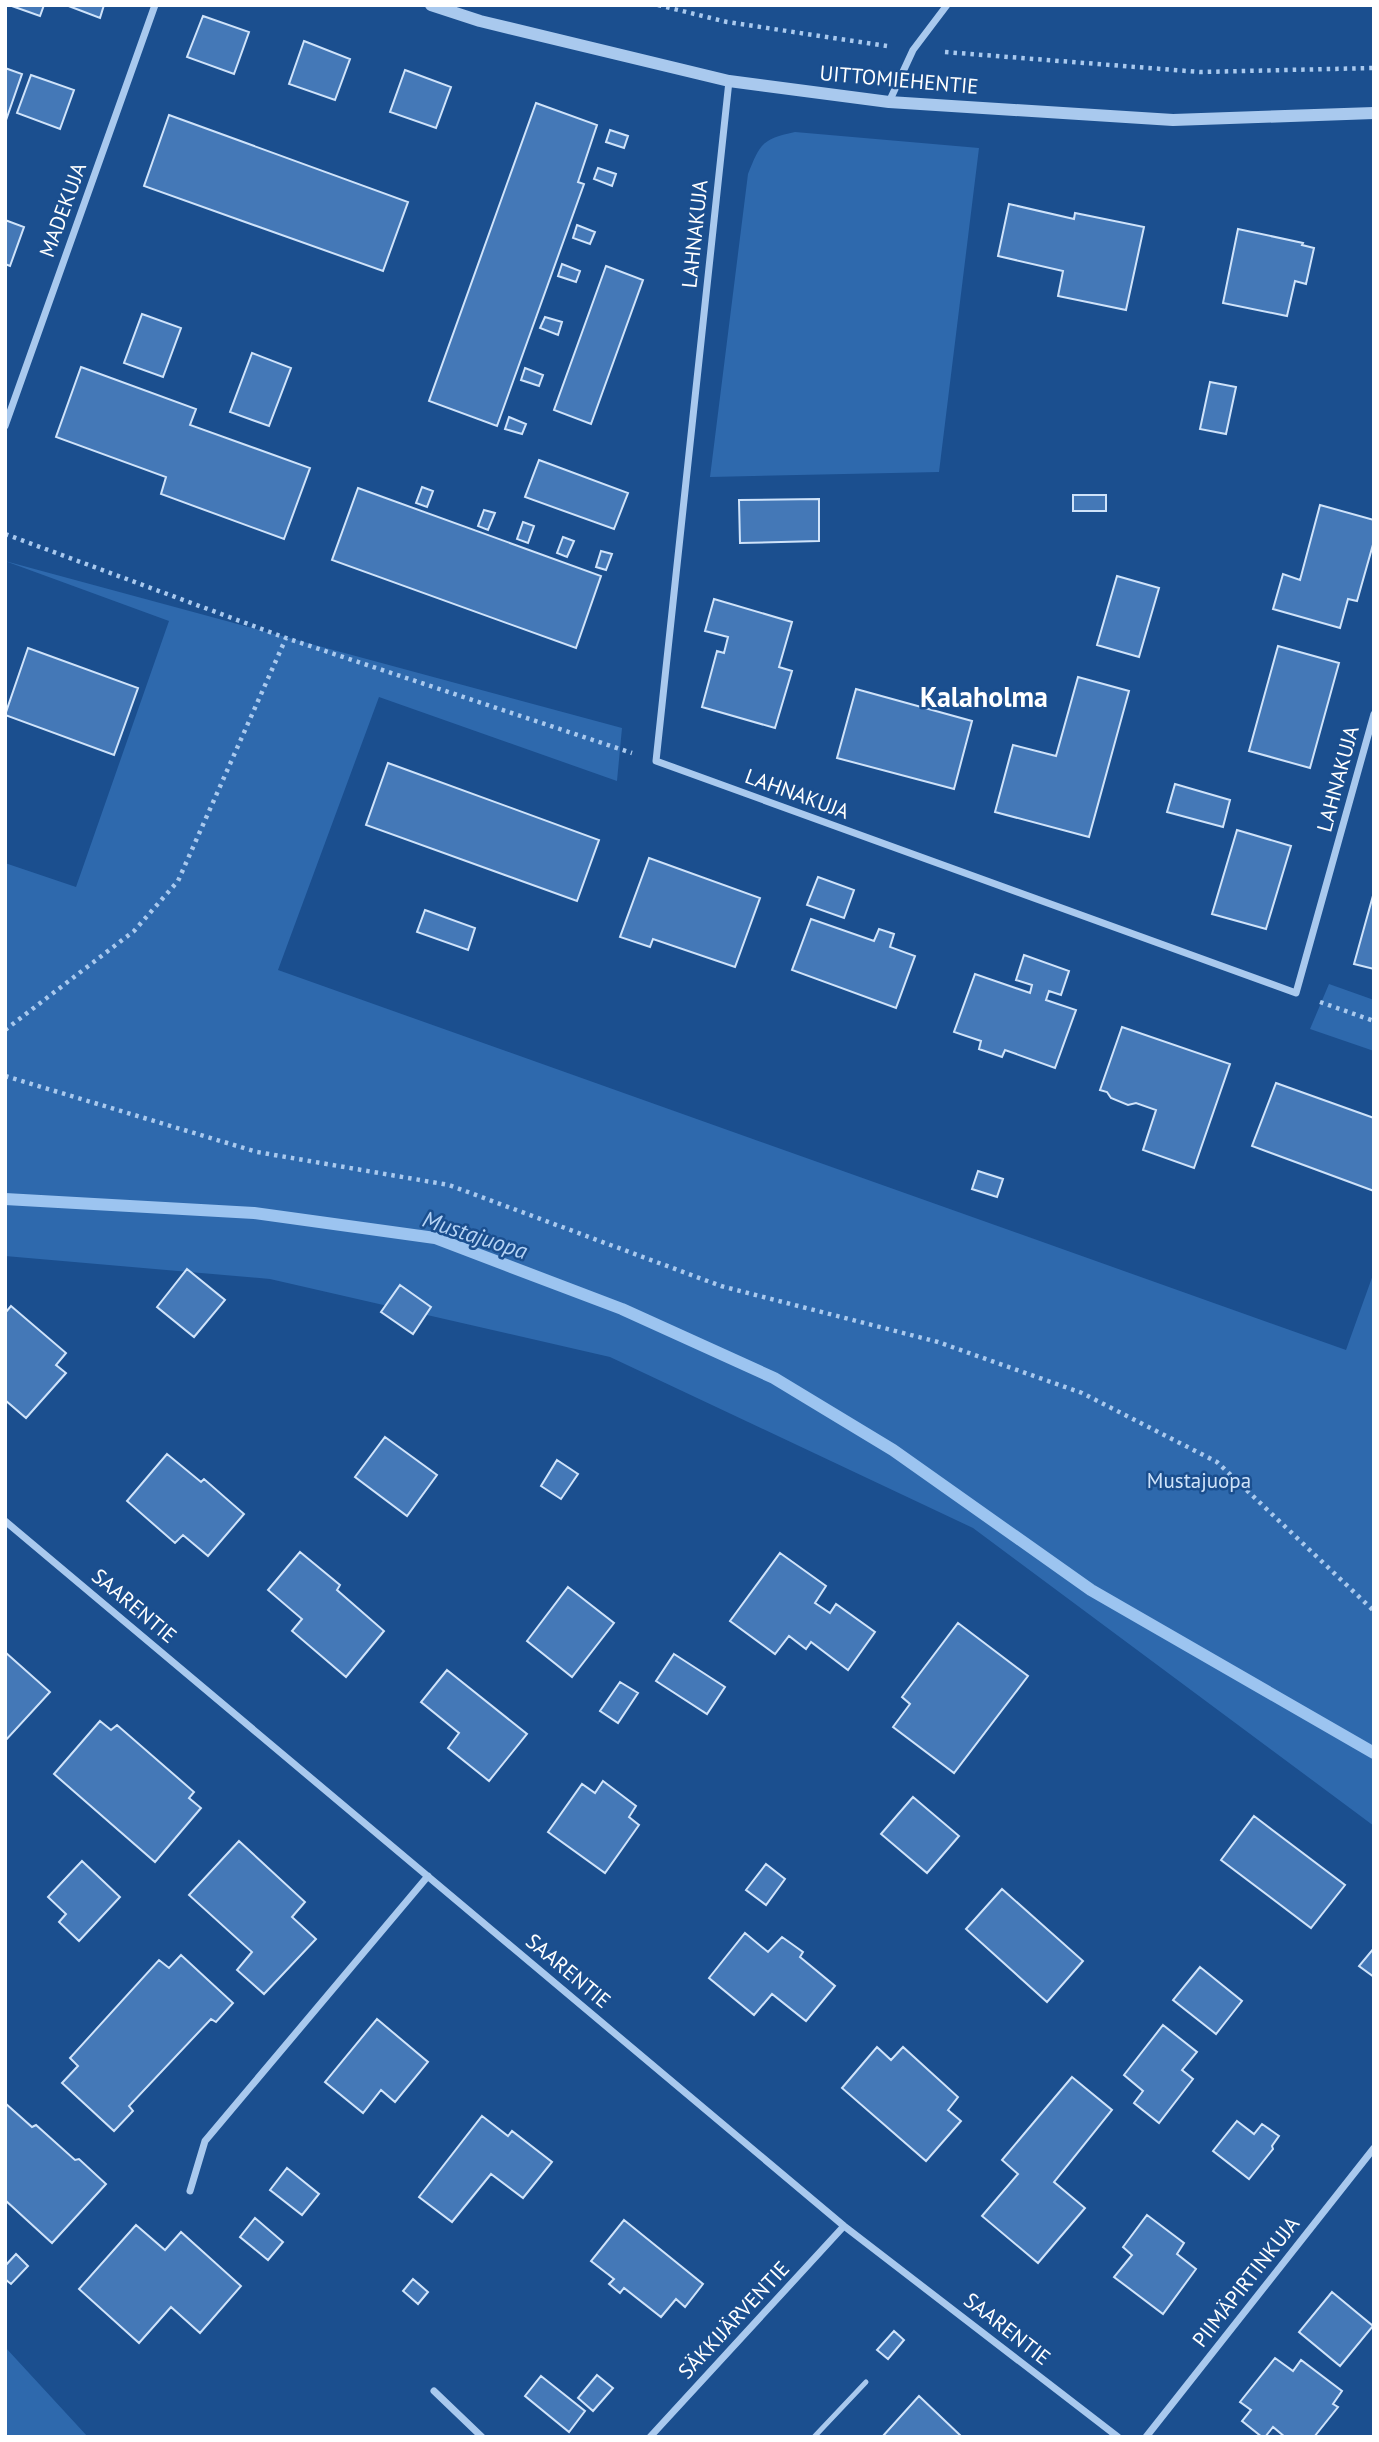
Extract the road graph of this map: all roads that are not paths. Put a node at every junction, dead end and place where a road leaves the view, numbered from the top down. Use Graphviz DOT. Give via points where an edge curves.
graph roads {
  1 [pos="155,5"];
  2 [pos="431,5"];
  3 [pos="947,5"];
  4 [pos="729,81"];
  5 [pos="889,102"];
  6 [pos="1374,113"];
  7 [pos="5,426"];
  8 [pos="1374,714"];
  9 [pos="5,1521"];
  10 [pos="428,1876"];
  11 [pos="1374,2148"];
  12 [pos="190,2191"];
  13 [pos="844,2226"];
  14 [pos="866,2382"];
  15 [pos="434,2391"];
  16 [pos="482,2437"];
  17 [pos="650,2437"];
  18 [pos="814,2437"];
  19 [pos="1118,2437"];
  20 [pos="1146,2437"];
  1 -- 7 [label="street, MADEKUJA"];
  2 -- 4 [label="street, UITTOMIEHENTIE"];
  3 -- 5 [label="street" via="913,50"];
  4 -- 5 [label="street, UITTOMIEHENTIE"];
  4 -- 8 [label="street, LAHNAKUJA" via="656,761 1296,993"];
  5 -- 6 [label="street, UITTOMIEHENTIE" via="1173,120"];
  9 -- 10 [label="street, SAARENTIE"];
  10 -- 12 [label="street" via="205,2141"];
  10 -- 13 [label="street, SAARENTIE"];
  11 -- 20 [label="street, PIIMÄPIRTINKUJA"];
  13 -- 17 [label="street, SÄKKIJÄRVENTIE"];
  13 -- 19 [label="street, SAARENTIE"];
  14 -- 18 [label="lane"];
  15 -- 16 [label="street"];
}
